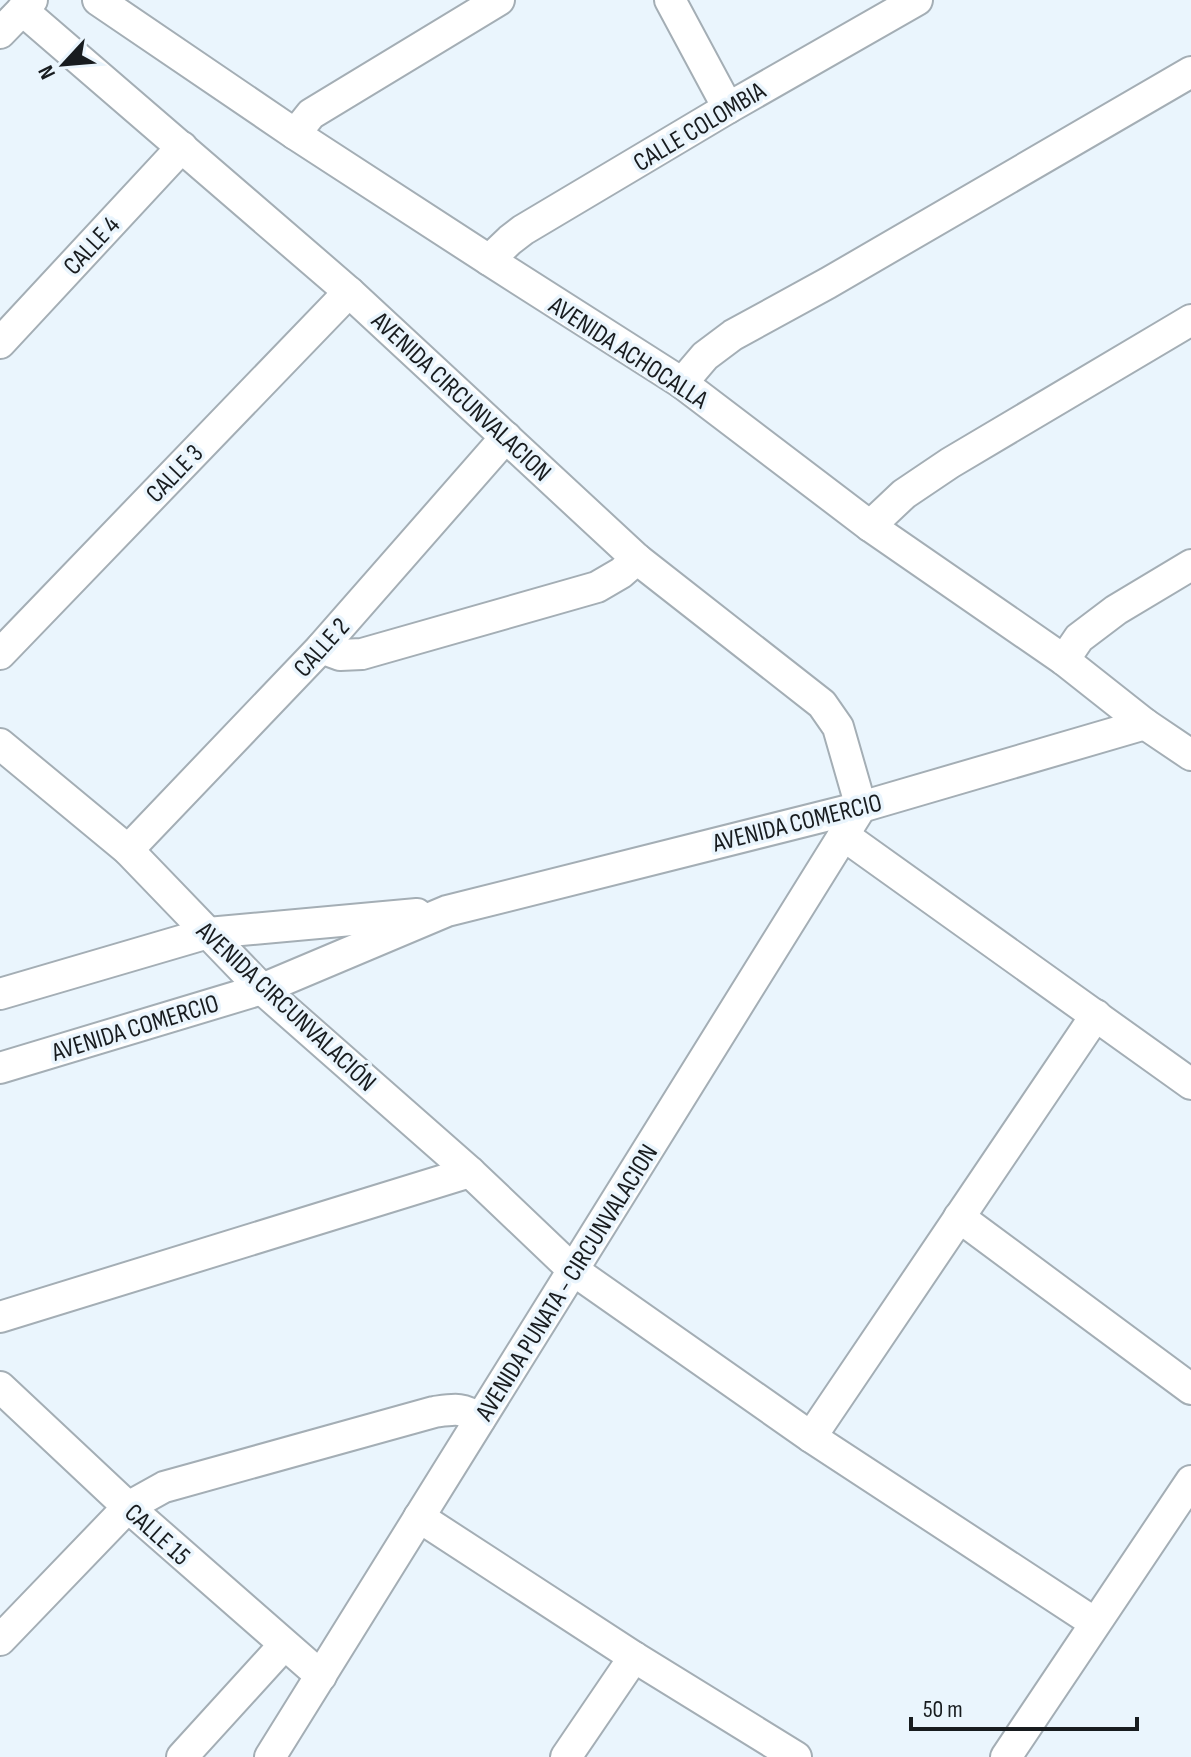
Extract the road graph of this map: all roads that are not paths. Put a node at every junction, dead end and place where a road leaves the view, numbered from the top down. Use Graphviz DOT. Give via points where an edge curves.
graph roads {
  1 [pos="98,0"];
  2 [pos="499,0"];
  3 [pos="670,0"];
  4 [pos="917,0"];
  5 [pos="27,5"];
  6 [pos="0,33"];
  7 [pos="1191,72"];
  8 [pos="728,108"];
  9 [pos="295,134"];
  10 [pos="182,147"];
  11 [pos="489,260"];
  12 [pos="349,292"];
  13 [pos="1191,320"];
  14 [pos="0,343"];
  15 [pos="682,383"];
  16 [pos="506,437"];
  17 [pos="870,526"];
  18 [pos="637,559"];
  19 [pos="1191,565"];
  20 [pos="321,648"];
  21 [pos="0,654"];
  22 [pos="1064,660"];
  23 [pos="1145,724"];
  24 [pos="1,746"];
  25 [pos="1191,755"];
  26 [pos="861,807"];
  27 [pos="843,835"];
  28 [pos="128,850"];
  29 [pos="447,911"];
  30 [pos="208,933"];
  31 [pos="262,989"];
  32 [pos="0,994"];
  33 [pos="1096,1015"];
  34 [pos="0,1068"];
  35 [pos="1191,1084"];
  36 [pos="470,1172"];
  37 [pos="959,1217"];
  38 [pos="573,1270"];
  39 [pos="0,1317"];
  40 [pos="0,1387"];
  41 [pos="1191,1389"];
  42 [pos="480,1419"];
  43 [pos="811,1437"];
  44 [pos="1191,1481"];
  45 [pos="128,1507"];
  46 [pos="419,1517"];
  47 [pos="1095,1623"];
  48 [pos="0,1640"];
  49 [pos="284,1645"];
  50 [pos="634,1657"];
  51 [pos="321,1676"];
  52 [pos="182,1757"];
  53 [pos="270,1757"];
  54 [pos="566,1757"];
  55 [pos="796,1757"];
  56 [pos="1006,1757"];
  1 -- 9 [label="street, AVENIDA ACHOCALLA"];
  2 -- 9 [label="street" via="311,114"];
  3 -- 8 [label="street"];
  4 -- 8 [label="street, CALLE COLOMBIA"];
  5 -- 6 [label="street"];
  5 -- 10 [label="street, AVENIDA CIRCUNVALACION"];
  7 -- 15 [label="street" via="733,335"];
  8 -- 11 [label="street, CALLE COLOMBIA" via="523,230"];
  9 -- 11 [label="street, AVENIDA ACHOCALLA"];
  10 -- 12 [label="street, AVENIDA CIRCUNVALACION"];
  10 -- 14 [label="street, CALLE 4"];
  11 -- 15 [label="street, AVENIDA ACHOCALLA"];
  12 -- 16 [label="street, AVENIDA CIRCUNVALACION"];
  12 -- 21 [label="street, CALLE 3"];
  13 -- 17 [label="street" via="950,463 904,494"];
  15 -- 17 [label="street, AVENIDA ACHOCALLA"];
  16 -- 18 [label="street, AVENIDA CIRCUNVALACION"];
  16 -- 20 [label="street, CALLE 2"];
  17 -- 22 [label="street, AVENIDA ACHOCALLA"];
  18 -- 20 [label="street" via="597,587 392,646 340,655"];
  18 -- 26 [label="street, AVENIDA CIRCUNVALACION" via="822,704 838,727"];
  19 -- 22 [label="street" via="1104,619 1079,638"];
  20 -- 28 [label="street, CALLE 2"];
  22 -- 23 [label="street, AVENIDA ACHOCALLA"];
  23 -- 25 [label="street, AVENIDA ACHOCALLA"];
  23 -- 26 [label="street, AVENIDA COMERCIO"];
  24 -- 28 [label="street, AVENIDA CIRCUNVALACIÓN"];
  26 -- 27 [label="street, AVENIDA PUNATA - CIRCUNVALACION"];
  26 -- 29 [label="street, AVENIDA COMERCIO"];
  27 -- 33 [label="street"];
  27 -- 38 [label="street, AVENIDA PUNATA - CIRCUNVALACION"];
  28 -- 30 [label="street, AVENIDA CIRCUNVALACIÓN"];
  29 -- 30 [label="street, AVENIDA COMERCIO"];
  29 -- 31 [label="street, AVENIDA COMERCIO"];
  30 -- 31 [label="street, AVENIDA CIRCUNVALACIÓN"];
  30 -- 32 [label="street, AVENIDA COMERCIO"];
  31 -- 34 [label="street, AVENIDA COMERCIO"];
  31 -- 36 [label="street, AVENIDA CIRCUNVALACIÓN"];
  33 -- 35 [label="street"];
  33 -- 37 [label="street"];
  36 -- 38 [label="street, AVENIDA CIRCUNVALACIÓN"];
  36 -- 39 [label="street"];
  37 -- 41 [label="street"];
  37 -- 43 [label="street"];
  38 -- 42 [label="street, AVENIDA PUNATA - CIRCUNVALACION"];
  38 -- 43 [label="street, AVENIDA CIRCUNVALACIÓN"];
  40 -- 45 [label="street, CALLE 15"];
  42 -- 45 [label="street" via="457,1408 434,1412 164,1487"];
  42 -- 46 [label="street, AVENIDA PUNATA - CIRCUNVALACION"];
  43 -- 47 [label="street, AVENIDA CIRCUNVALACIÓN"];
  44 -- 47 [label="street"];
  45 -- 48 [label="street"];
  45 -- 49 [label="street, CALLE 15"];
  46 -- 50 [label="street"];
  46 -- 51 [label="street, AVENIDA PUNATA - CIRCUNVALACION"];
  47 -- 56 [label="street"];
  49 -- 51 [label="street, CALLE 15"];
  49 -- 52 [label="street"];
  50 -- 54 [label="street"];
  50 -- 55 [label="street"];
  51 -- 53 [label="street, AVENIDA PUNATA - CIRCUNVALACION"];
}
